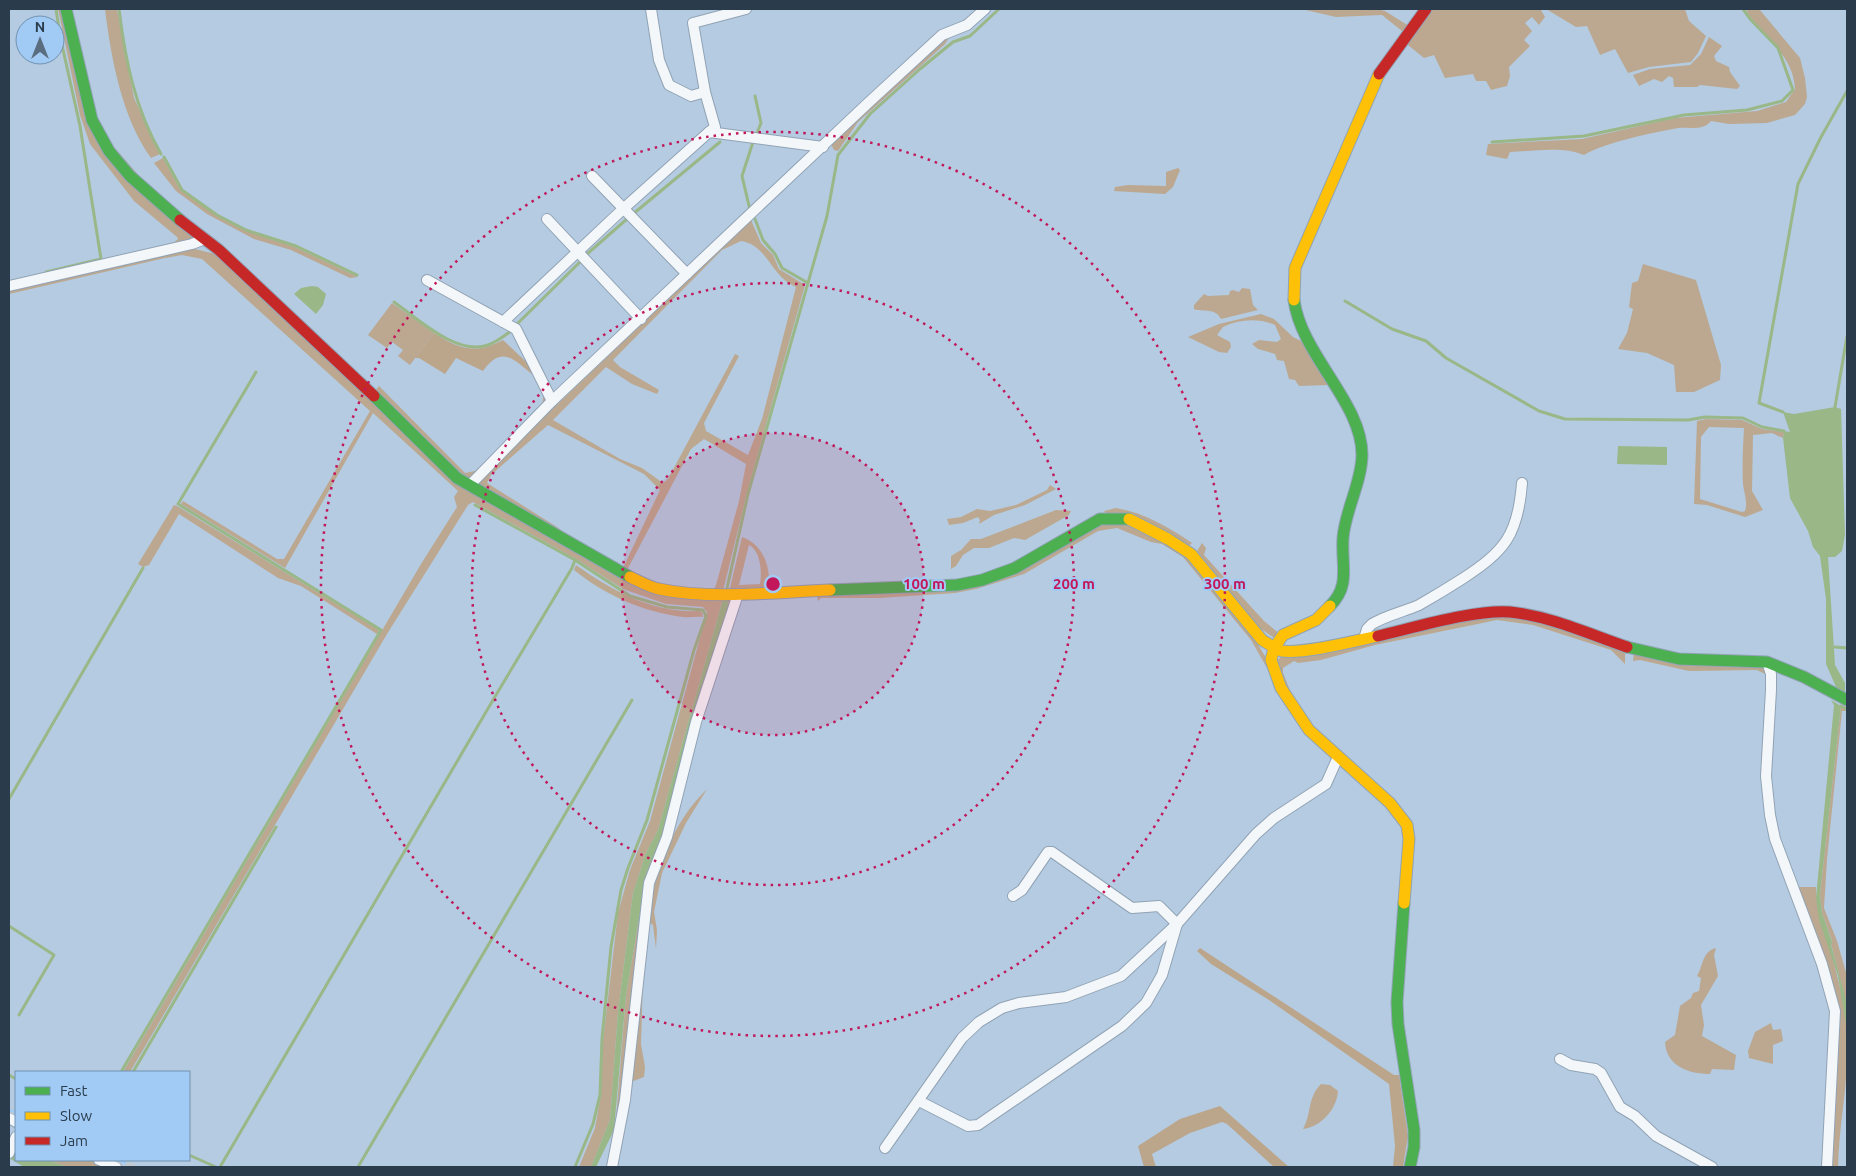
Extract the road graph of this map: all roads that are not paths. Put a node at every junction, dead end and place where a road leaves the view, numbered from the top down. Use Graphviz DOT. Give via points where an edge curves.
graph roads {
  1 [pos="66,9"];
  2 [pos="651,9"];
  3 [pos="746,9"];
  4 [pos="985,9"];
  5 [pos="1426,9"];
  6 [pos="705,92"];
  7 [pos="710,132"];
  8 [pos="823,147"];
  9 [pos="592,176"];
  10 [pos="624,208"];
  11 [pos="546,219"];
  12 [pos="205,239"];
  13 [pos="578,252"];
  14 [pos="687,274"];
  15 [pos="427,280"];
  16 [pos="9,286"];
  17 [pos="641,319"];
  18 [pos="503,322"];
  19 [pos="552,401"];
  20 [pos="1522,483"];
  21 [pos="470,485"];
  22 [pos="738,594"];
  23 [pos="1364,639"];
  24 [pos="1274,648"];
  25 [pos="1767,662"];
  26 [pos="1847,700"];
  27 [pos="1338,757"];
  28 [pos="1013,896"];
  29 [pos="1177,924"];
  30 [pos="1560,1060"];
  31 [pos="919,1101"];
  32 [pos="15,1139"];
  33 [pos="885,1148"];
  34 [pos="9,1153"];
  35 [pos="101,1161"];
  36 [pos="116,1167"];
  37 [pos="612,1167"];
  38 [pos="1410,1167"];
  39 [pos="1712,1167"];
  40 [pos="1827,1167"];
  1 -- 12 [label="street" via="92,120 101,139 147,194"];
  2 -- 6 [label="street" via="660,60 669,85 691,96"];
  3 -- 6 [label="street" via="693,23"];
  4 -- 8 [label="street" via="967,25 942,35"];
  5 -- 24 [label="street" via="1376,79 1295,268 1295,310 1308,342 1350,412 1362,457 1343,537 1344,589 1316,620 1283,636"];
  6 -- 7 [label="street" via="715,127"];
  7 -- 8 [label="street"];
  7 -- 10 [label="street"];
  8 -- 14 [label="street"];
  9 -- 10 [label="street"];
  10 -- 13 [label="street"];
  10 -- 14 [label="street"];
  11 -- 13 [label="street"];
  12 -- 16 [label="street"];
  12 -- 21 [label="street" via="330,352 457,478"];
  13 -- 17 [label="street"];
  13 -- 18 [label="street"];
  14 -- 17 [label="street"];
  15 -- 18 [label="street"];
  17 -- 19 [label="street"];
  18 -- 19 [label="street" via="516,329"];
  19 -- 21 [label="street"];
  20 -- 23 [label="street" via="1517,517 1497,553 1419,604 1372,624"];
  21 -- 22 [label="street" via="637,582 679,592"];
  22 -- 24 [label="street" via="944,587 969,583 1030,561 1100,520 1128,519 1191,554 1262,640"];
  22 -- 37 [label="street" via="696,722 667,837 649,883 627,1082"];
  23 -- 24 [label="street" via="1284,651"];
  23 -- 25 [label="street" via="1481,614 1508,612 1539,617 1628,647 1679,659"];
  24 -- 27 [label="street" via="1271,660 1281,688 1309,730"];
  25 -- 26 [label="street"];
  25 -- 40 [label="street" via="1771,674 1766,776 1770,814 1775,839 1822,964 1835,1011"];
  27 -- 29 [label="street" via="1326,784 1274,818 1256,834"];
  27 -- 38 [label="street" via="1390,803 1407,825 1409,839 1397,1002 1414,1130"];
  28 -- 29 [label="street" via="1022,890 1048,852 1052,852 1132,908 1159,906"];
  29 -- 31 [label="street" via="1121,976 1066,997 1002,1008 979,1022 962,1038"];
  29 -- 31 [label="street" via="1162,975 1146,1003 1122,1026 978,1125 968,1126"];
  30 -- 39 [label="street" via="1601,1073 1620,1107 1656,1136"];
  31 -- 33 [label="street"];
  32 -- 34 [label="street"];
  35 -- 36 [label="street"];
}
